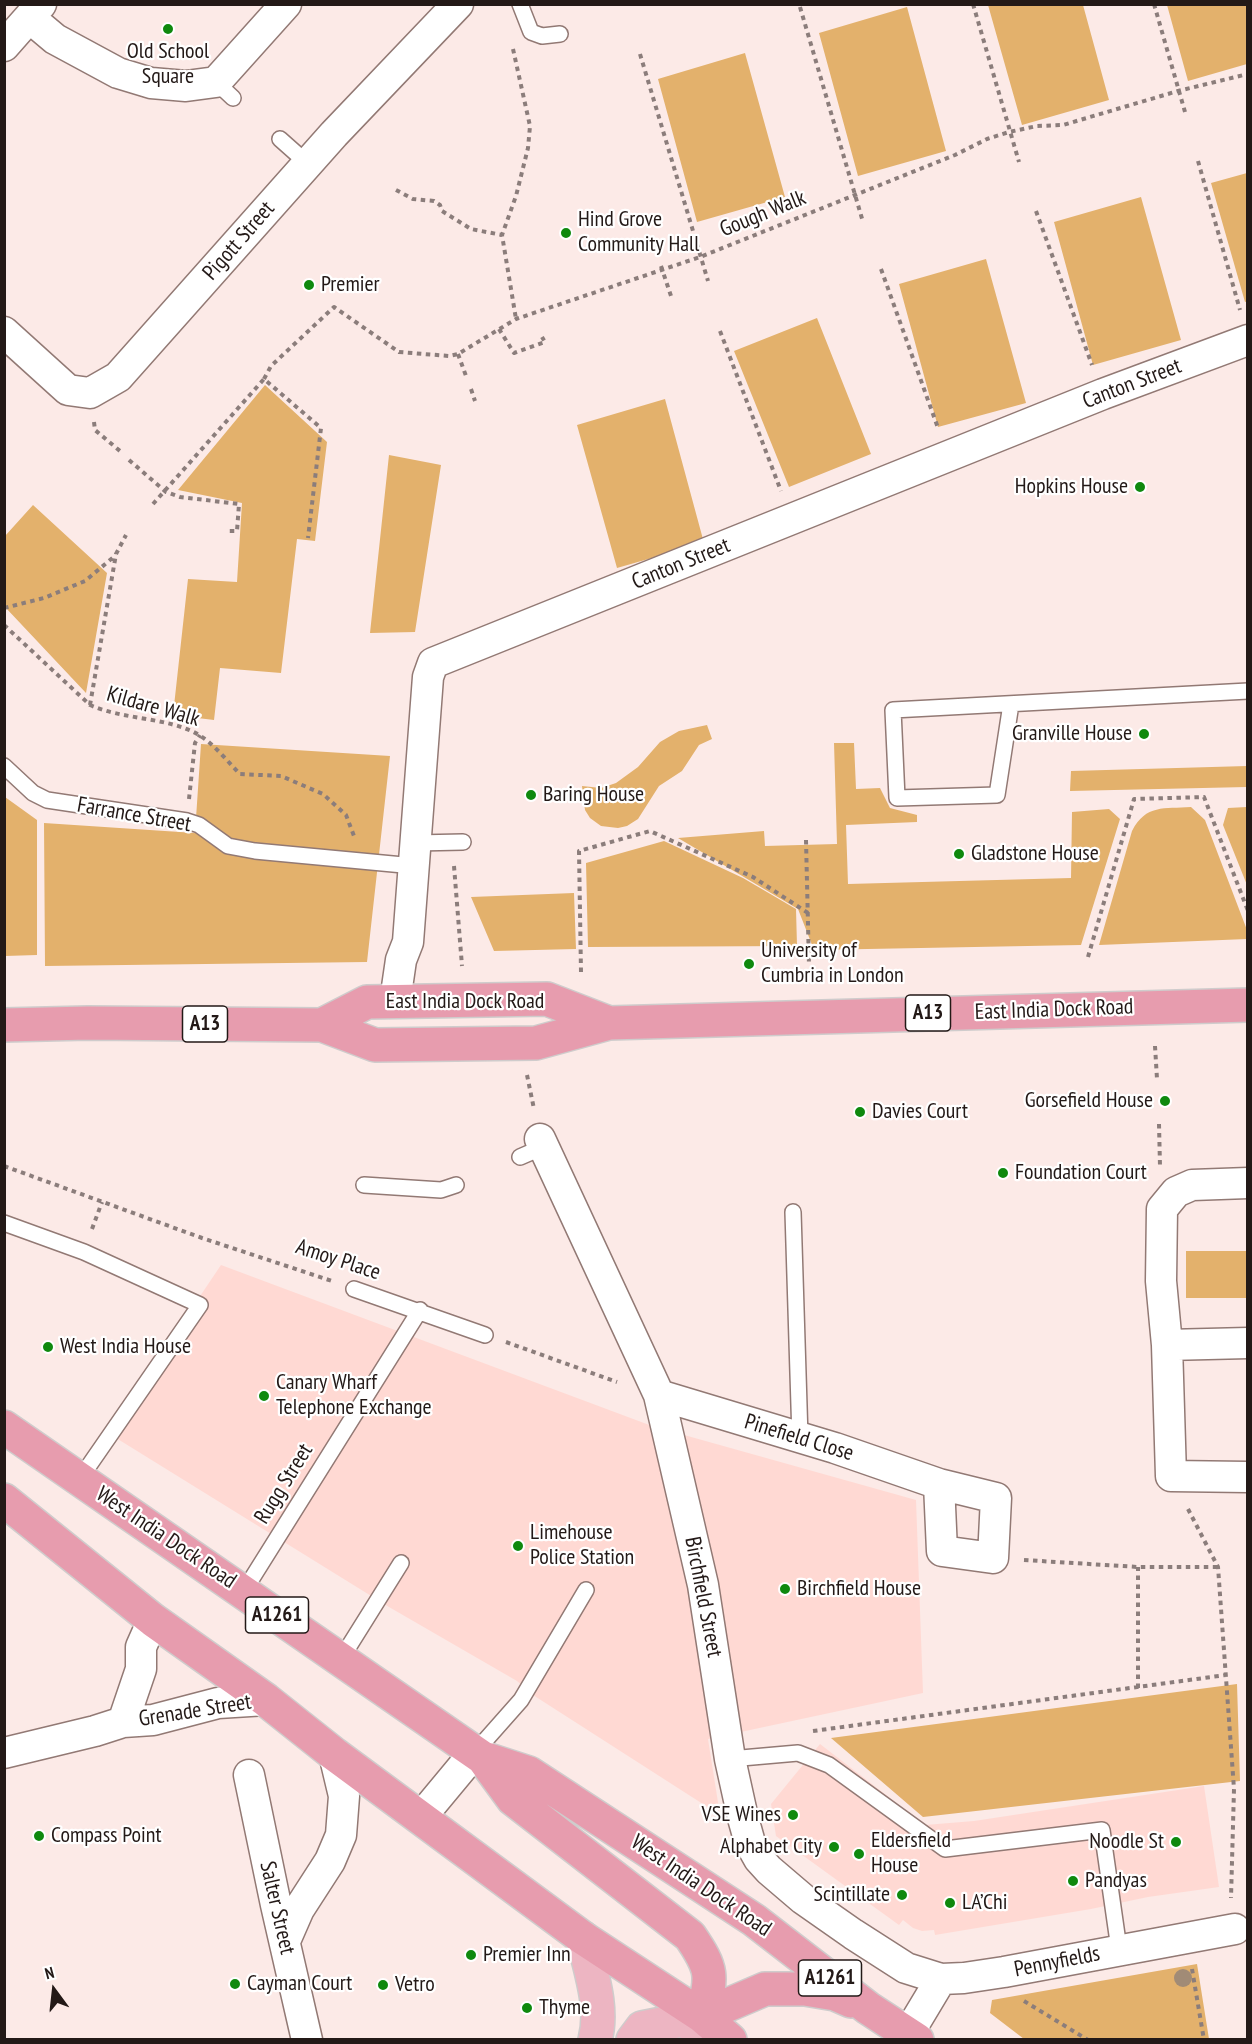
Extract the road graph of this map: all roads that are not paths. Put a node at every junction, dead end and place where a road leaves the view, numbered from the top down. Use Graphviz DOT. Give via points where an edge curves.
graph roads {
  1 [pos="286,4"];
  2 [pos="458,4"];
  3 [pos="520,5"];
  4 [pos="35,11"];
  5 [pos="561,34"];
  6 [pos="4,46"];
  7 [pos="280,139"];
  8 [pos="307,163"];
  9 [pos="1244,327"];
  10 [pos="4,332"];
  11 [pos="1248,691"];
  12 [pos="1011,704"];
  13 [pos="4,765"];
  14 [pos="463,842"];
  15 [pos="415,855"];
  16 [pos="395,1001"];
  17 [pos="1248,1005"];
  18 [pos="609,1023"];
  19 [pos="322,1024"];
  20 [pos="4,1025"];
  21 [pos="534,1139"];
  22 [pos="1248,1183"];
  23 [pos="364,1185"];
  24 [pos="456,1185"];
  25 [pos="794,1212"];
  26 [pos="4,1223"];
  27 [pos="354,1289"];
  28 [pos="420,1310"];
  29 [pos="486,1335"];
  30 [pos="1248,1343"];
  31 [pos="1167,1345"];
  32 [pos="658,1395"];
  33 [pos="4,1427"];
  34 [pos="801,1438"];
  35 [pos="1248,1477"];
  36 [pos="78,1480"];
  37 [pos="939,1484"];
  38 [pos="4,1500"];
  39 [pos="401,1563"];
  40 [pos="585,1590"];
  41 [pos="244,1591"];
  42 [pos="153,1620"];
  43 [pos="341,1659"];
  44 [pos="266,1700"];
  45 [pos="123,1722"];
  46 [pos="4,1753"];
  47 [pos="334,1754"];
  48 [pos="479,1755"];
  49 [pos="730,1759"];
  50 [pos="249,1775"];
  51 [pos="421,1817"];
  52 [pos="1233,1915"];
  53 [pos="582,1938"];
  54 [pos="285,1941"];
  55 [pos="1119,1950"];
  56 [pos="941,1979"];
  57 [pos="868,2008"];
  58 [pos="699,2028"];
  59 [pos="912,2037"];
  60 [pos="307,2040"];
  61 [pos="595,2040"];
  62 [pos="633,2040"];
  63 [pos="730,2040"];
  1 -- 4 [label="street" via="224,90 151,82 118,73 55,39"];
  2 -- 8 [label="street, Pigott Street"];
  3 -- 5 [label="lane" via="531,32 542,36"];
  4 -- 6 [label="street"];
  7 -- 8 [label="lane"];
  8 -- 10 [label="street, Pigott Street" via="118,377 90,393 68,390"];
  9 -- 15 [label="street, Canton Street" via="1103,394 433,663 428,677"];
  11 -- 12 [label="lane"];
  12 -- 12 [label="lane" via="997,795 897,798 893,710"];
  13 -- 15 [label="lane, Farrance Street" via="33,793 47,800 188,821 228,846 255,851"];
  14 -- 15 [label="lane, Farrance Street"];
  15 -- 16 [label="street, Canton Street" via="408,942"];
  16 -- 18 [label="highway, East India Dock Road / A13" via="547,999"];
  16 -- 19 [label="highway, East India Dock Road / A13" via="367,1002"];
  17 -- 18 [label="highway, East India Dock Road / A13"];
  18 -- 19 [label="highway, East India Dock Road / A13" via="536,1043 375,1045"];
  19 -- 20 [label="highway, East India Dock Road / A13"];
  21 -- 32 [label="street, Birchfield Street"];
  22 -- 31 [label="street" via="1192,1185 1176,1192 1162,1209 1161,1281"];
  23 -- 24 [label="lane" via="441,1190"];
  25 -- 34 [label="lane"];
  26 -- 36 [label="lane" via="84,1252 200,1305"];
  27 -- 28 [label="lane, Amoy Place"];
  28 -- 29 [label="lane, Amoy Place"];
  28 -- 41 [label="lane, Rugg Street"];
  30 -- 31 [label="street"];
  31 -- 35 [label="street" via="1171,1476"];
  32 -- 34 [label="street, Pinefield Close"];
  32 -- 49 [label="street, Birchfield Street" via="703,1585"];
  33 -- 36 [label="highway, West India Dock Road / A1261"];
  34 -- 37 [label="street, Pinefield Close"];
  36 -- 41 [label="highway, West India Dock Road / A1261"];
  37 -- 37 [label="street, Pinefield Close" via="996,1498 993,1558 942,1551"];
  38 -- 42 [label="highway"];
  39 -- 43 [label="lane"];
  40 -- 48 [label="lane" via="522,1700"];
  41 -- 43 [label="highway, West India Dock Road / A1261"];
  42 -- 44 [label="highway"];
  42 -- 45 [label="street, Grenade Street" via="141,1647 141,1669"];
  43 -- 48 [label="highway, West India Dock Road / A1261"];
  44 -- 45 [label="street, Grenade Street" via="218,1703 153,1720"];
  44 -- 47 [label="highway"];
  45 -- 46 [label="street, Grenade Street"];
  47 -- 51 [label="highway"];
  47 -- 54 [label="street" via="344,1796 341,1835"];
  48 -- 51 [label="street"];
  48 -- 57 [label="highway, West India Dock Road / A1261" via="529,1773 549,1786 754,1920"];
  48 -- 58 [label="highway, A1261" via="513,1799 690,1936 709,1968 710,1984"];
  49 -- 55 [label="lane" via="798,1753 829,1765 945,1849 1102,1830"];
  49 -- 56 [label="street, Birchfield Street" via="750,1843 759,1859 803,1899 906,1968"];
  50 -- 54 [label="street, Salter Street"];
  51 -- 53 [label="highway"];
  52 -- 55 [label="street, Pennyfields"];
  53 -- 58 [label="highway"];
  53 -- 61 [label="main road" via="598,2007"];
  54 -- 60 [label="street, Salter Street"];
  55 -- 56 [label="street, Pennyfields" via="1004,1972"];
  56 -- 59 [label="street"];
  57 -- 58 [label="highway, A1261" via="835,1994 765,1989"];
  57 -- 59 [label="highway, West India Dock Road / A1261"];
  58 -- 62 [label="main road" via="642,2028"];
  58 -- 63 [label="highway"];
}
